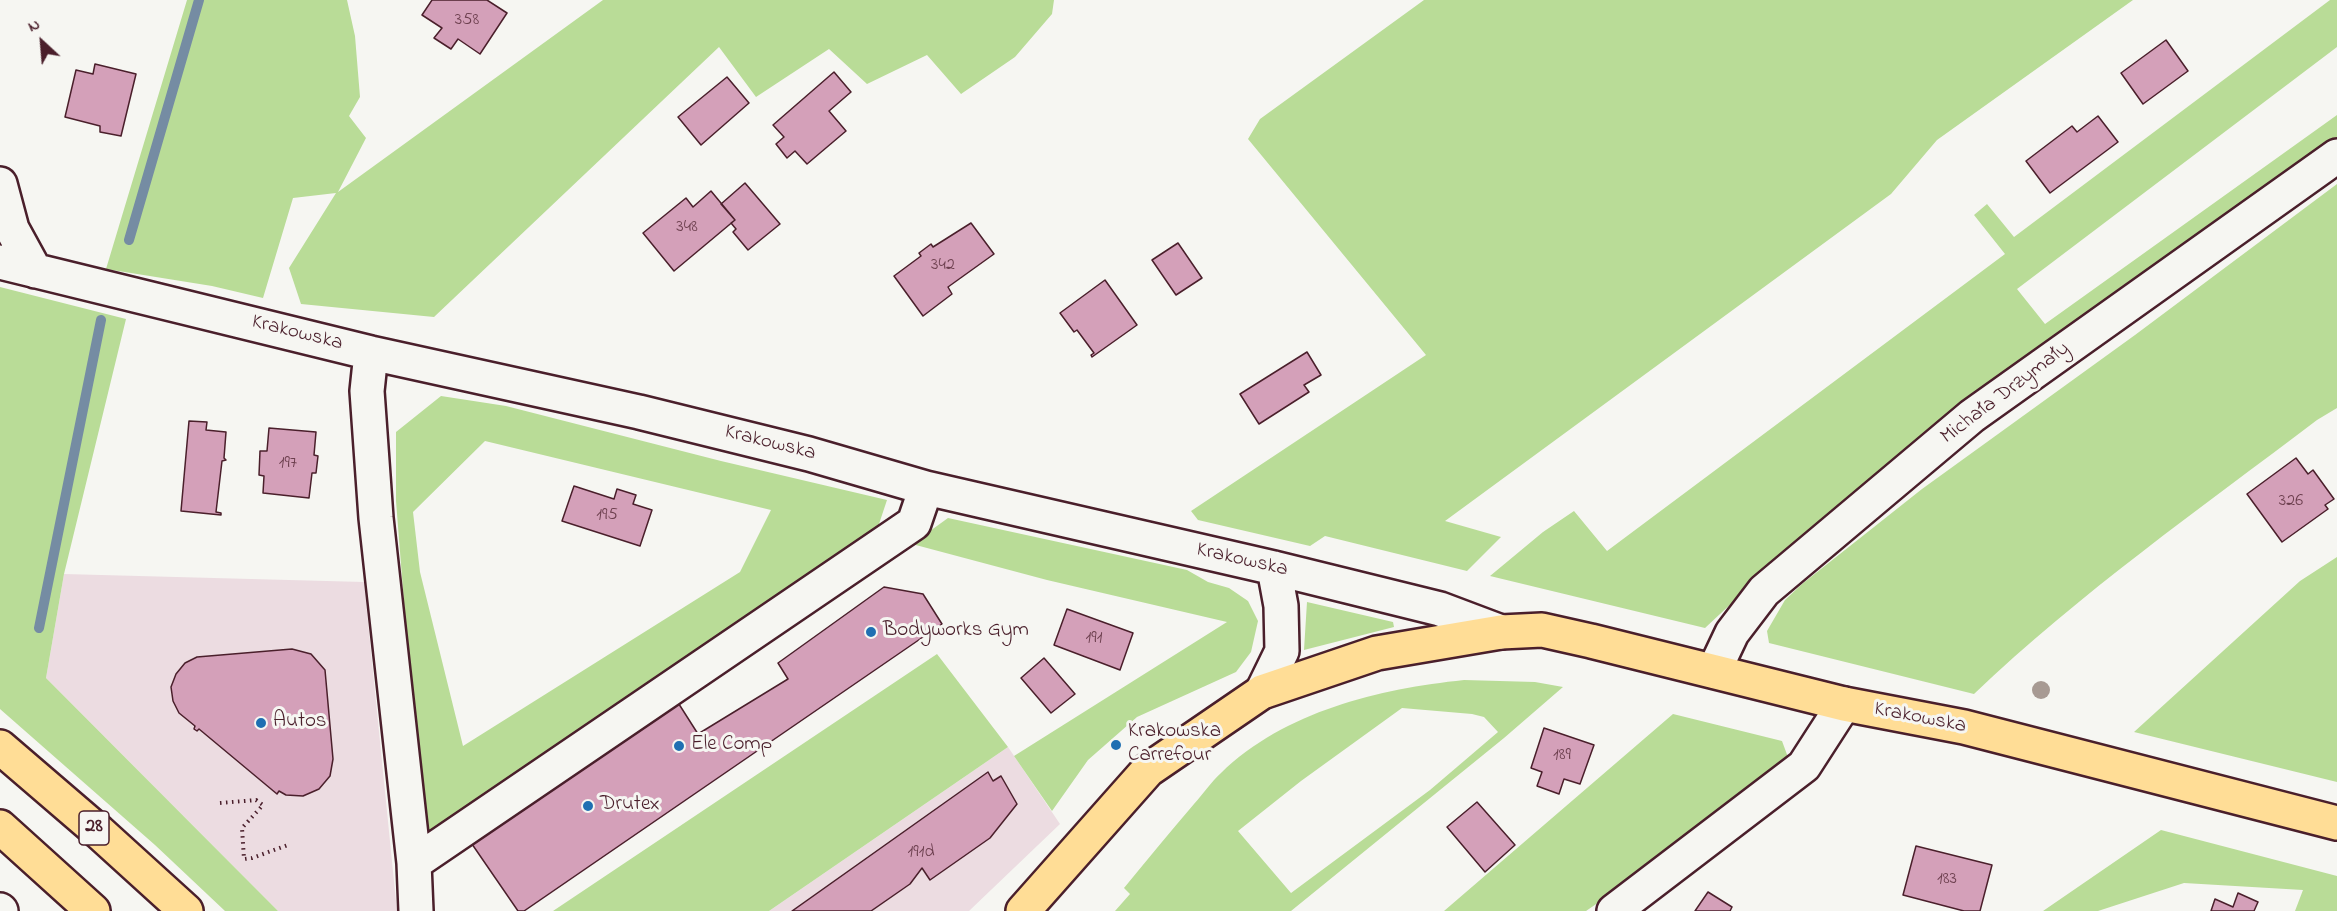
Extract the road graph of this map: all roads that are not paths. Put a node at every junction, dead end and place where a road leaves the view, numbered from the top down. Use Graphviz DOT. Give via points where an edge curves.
graph roads {
  1 [pos="2337,156"];
  2 [pos="0,184"];
  3 [pos="0,262"];
  4 [pos="35,271"];
  5 [pos="371,352"];
  6 [pos="926,488"];
  7 [pos="1274,568"];
  8 [pos="1501,632"];
  9 [pos="1714,671"];
  10 [pos="1262,692"];
  11 [pos="1844,704"];
  12 [pos="0,747"];
  13 [pos="2337,823"];
  14 [pos="0,827"];
  15 [pos="414,863"];
  16 [pos="93,911"];
  17 [pos="186,911"];
  18 [pos="416,911"];
  19 [pos="1023,911"];
  20 [pos="1614,911"];
  1 -- 9 [label="street, Michała Drzymały" via="1972,416 1764,591 1732,633"];
  2 -- 4 [label="street" via="12,229"];
  3 -- 4 [label="street, Krakowska"];
  4 -- 5 [label="street, Krakowska"];
  5 -- 6 [label="street, Krakowska" via="651,415"];
  5 -- 15 [label="street" via="367,390 376,518"];
  6 -- 7 [label="street, Krakowska"];
  6 -- 15 [label="street" via="914,523"];
  7 -- 8 [label="street, Krakowska" via="1440,609"];
  7 -- 10 [label="street" via="1281,606 1282,651"];
  8 -- 9 [label="main road, Krakowska" via="1542,630"];
  8 -- 10 [label="main road, Krakowska" via="1377,653"];
  9 -- 11 [label="main road, Krakowska"];
  10 -- 19 [label="main road, Krakowska" via="1148,770"];
  11 -- 13 [label="main road, Krakowska" via="1964,728"];
  11 -- 20 [label="street" via="1804,766"];
  12 -- 17 [label="main road, 28"];
  14 -- 16 [label="main road"];
  15 -- 18 [label="street"];
}
